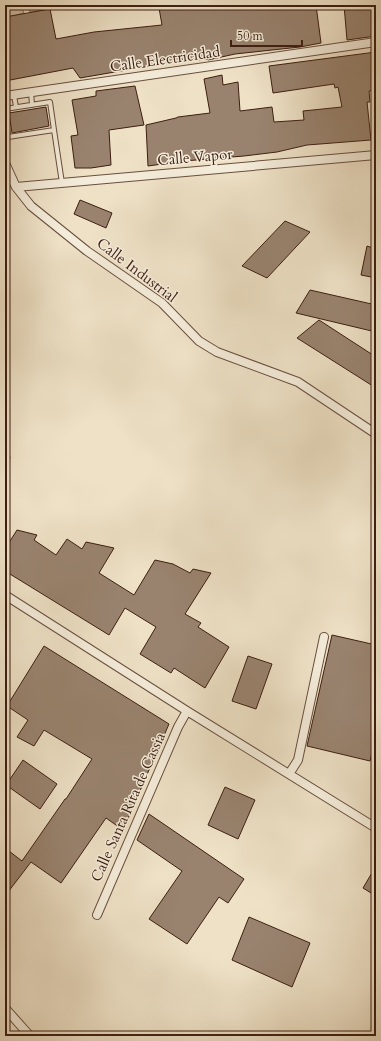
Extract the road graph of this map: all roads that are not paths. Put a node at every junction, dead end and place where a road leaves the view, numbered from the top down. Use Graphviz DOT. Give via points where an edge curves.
graph roads {
  1 [pos="376,42"];
  2 [pos="31,92"];
  3 [pos="14,95"];
  4 [pos="5,96"];
  5 [pos="32,105"];
  6 [pos="16,108"];
  7 [pos="54,130"];
  8 [pos="6,137"];
  9 [pos="376,155"];
  10 [pos="5,163"];
  11 [pos="62,183"];
  12 [pos="16,186"];
  13 [pos="376,434"];
  14 [pos="5,595"];
  15 [pos="324,637"];
  16 [pos="187,711"];
  17 [pos="289,774"];
  18 [pos="376,828"];
  19 [pos="97,915"];
  20 [pos="5,1008"];
  21 [pos="30,1036"];
  1 -- 2 [label="street, Calle Electricidad"];
  2 -- 3 [label="street, Calle Electricidad"];
  2 -- 5 [label="lane"];
  3 -- 4 [label="street, Calle Electricidad"];
  3 -- 6 [label="lane"];
  5 -- 6 [label="lane"];
  5 -- 7 [label="lane" via="50,102"];
  6 -- 8 [label="lane" via="5,109"];
  7 -- 8 [label="lane"];
  7 -- 11 [label="lane"];
  9 -- 11 [label="street, Calle Vapor"];
  10 -- 12 [label="street, Calle Industrial"];
  11 -- 12 [label="street, Calle Vapor"];
  12 -- 13 [label="street, Calle Industrial" via="31,206 88,251 162,303 198,341 217,352 298,382"];
  14 -- 16 [label="street"];
  15 -- 17 [label="street" via="298,760"];
  16 -- 17 [label="street"];
  16 -- 19 [label="street, Calle Santa Rita de Cassia"];
  17 -- 18 [label="street"];
  20 -- 21 [label="street"];
}
